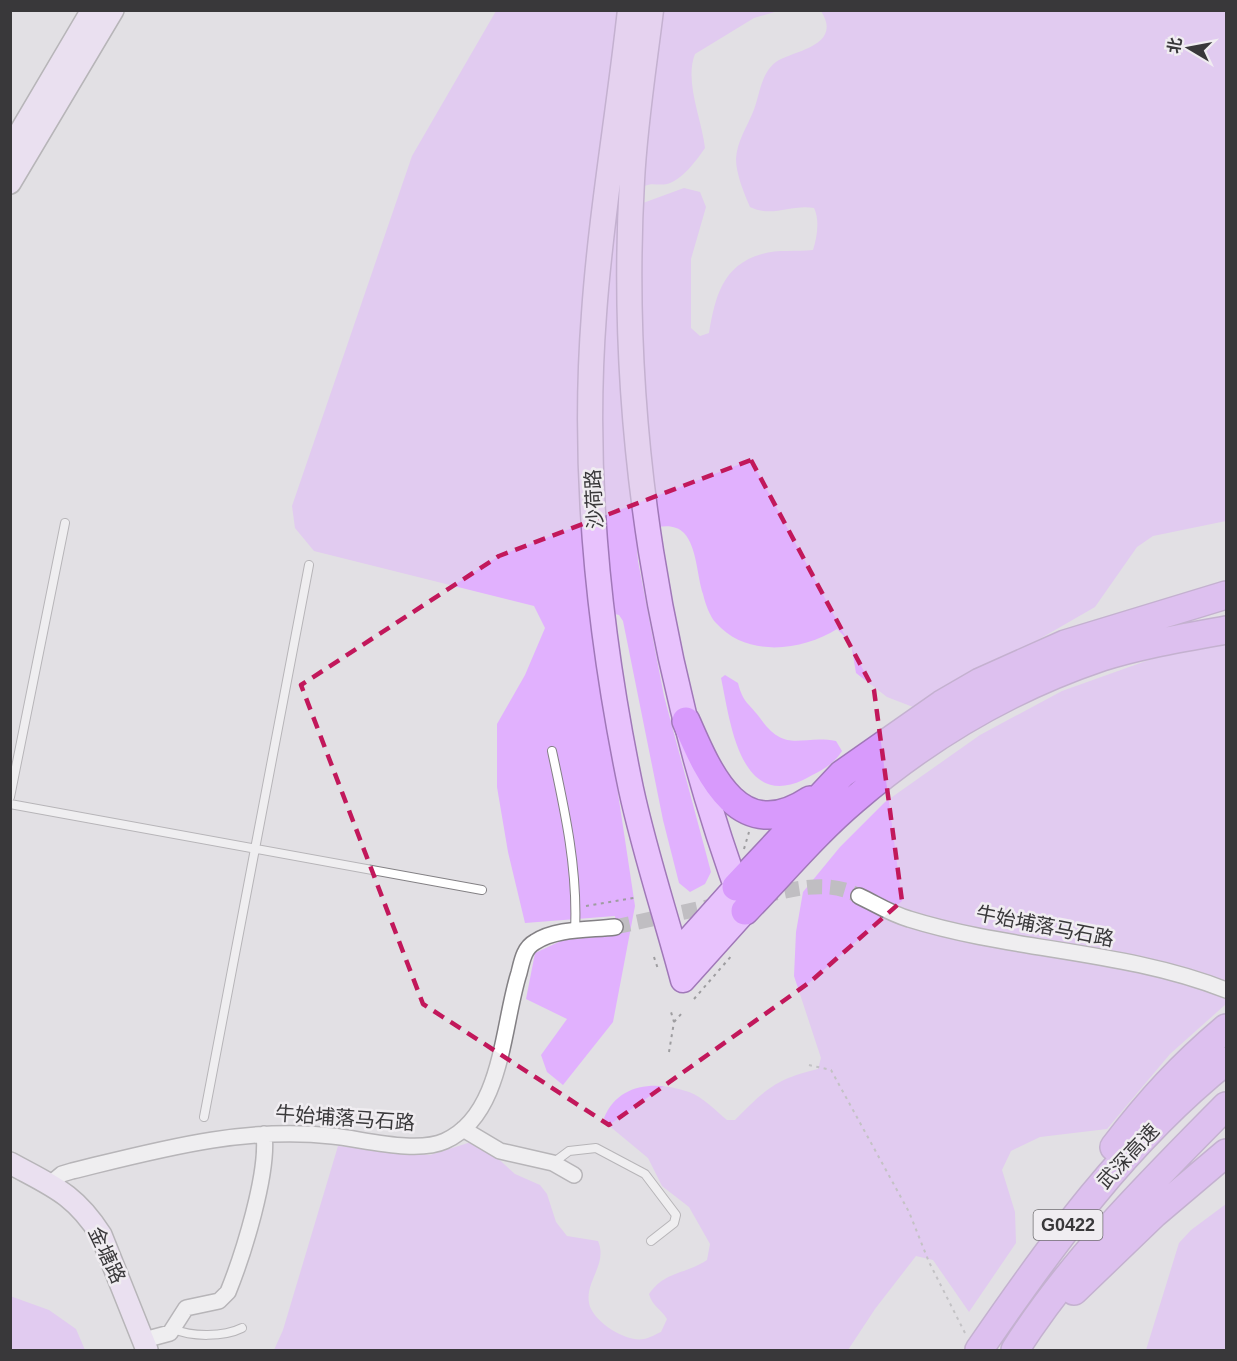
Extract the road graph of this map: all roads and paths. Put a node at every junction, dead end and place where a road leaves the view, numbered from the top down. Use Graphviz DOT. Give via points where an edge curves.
graph roads {
  1 [pos="92,10"];
  2 [pos="113,10"];
  3 [pos="630,10"];
  4 [pos="651,10"];
  5 [pos="10,149"];
  6 [pos="10,183"];
  7 [pos="64,523"];
  8 [pos="309,565"];
  9 [pos="1227,595"];
  10 [pos="1197,606"];
  11 [pos="1226,624"];
  12 [pos="686,721"];
  13 [pos="552,751"];
  14 [pos="836,779"];
  15 [pos="10,797"];
  16 [pos="10,804"];
  17 [pos="750,828"];
  18 [pos="255,848"];
  19 [pos="744,849"];
  20 [pos="482,890"];
  21 [pos="859,896"];
  22 [pos="634,898"];
  23 [pos="740,899"];
  24 [pos="577,908"];
  25 [pos="615,927"];
  26 [pos="575,931"];
  27 [pos="738,948"];
  28 [pos="650,956"];
  29 [pos="667,962"];
  30 [pos="688,989"];
  31 [pos="1227,990"];
  32 [pos="671,1012"];
  33 [pos="683,1012"];
  34 [pos="674,1022"];
  35 [pos="1227,1028"];
  36 [pos="669,1052"];
  37 [pos="1227,1061"];
  38 [pos="809,1065"];
  39 [pos="1227,1106"];
  40 [pos="204,1117"];
  41 [pos="463,1129"];
  42 [pos="264,1134"];
  43 [pos="1227,1153"];
  44 [pos="10,1162"];
  45 [pos="553,1163"];
  46 [pos="574,1175"];
  47 [pos="50,1184"];
  48 [pos="651,1241"];
  49 [pos="1022,1287"];
  50 [pos="242,1328"];
  51 [pos="174,1329"];
  52 [pos="146,1345"];
  53 [pos="974,1345"];
  54 [pos="1018,1346"];
  1 -- 5 [label="main road"];
  2 -- 6 [label="main road"];
  3 -- 29 [label="main road, 沙荷路" via="594,315 592,455 599,571 619,727"];
  4 -- 12 [label="main road" via="632,179 631,335 635,414 651,552"];
  7 -- 15 [label="lane"];
  8 -- 18 [label="lane"];
  9 -- 10 [label="highway"];
  10 -- 11 [label="highway"];
  10 -- 14 [label="highway" via="1065,644 1023,661 942,704"];
  11 -- 23 [label="highway" via="1102,657 974,713 854,800"];
  12 -- 14 [label="highway" via="719,770 746,792 770,798 798,794"];
  12 -- 23 [label="main road" via="721,848"];
  13 -- 24 [label="lane" via="570,836"];
  14 -- 23 [label="highway"];
  16 -- 18 [label="lane"];
  17 -- 19 [label="path"];
  18 -- 20 [label="lane"];
  18 -- 40 [label="lane"];
  21 -- 31 [label="street, 牛始埔落马石路" via="895,914 949,930 1067,949 1189,977"];
  22 -- 24 [label="path"];
  23 -- 29 [label="main road"];
  23 -- 30 [label="main road"];
  24 -- 26 [label="lane"];
  25 -- 26 [label="street, 牛始埔落马石路"];
  26 -- 41 [label="street, 牛始埔落马石路" via="547,937 528,947 486,1100"];
  27 -- 30 [label="path"];
  28 -- 29 [label="path"];
  29 -- 30 [label="main road, 沙荷路"];
  32 -- 34 [label="path"];
  33 -- 34 [label="path"];
  34 -- 36 [label="path"];
  35 -- 49 [label="highway" via="1182,1065 1153,1096 1073,1200"];
  37 -- 49 [label="highway, 武深高速 / G0422" via="1199,1082 1101,1182"];
  38 -- 53 [label="path" via="831,1070 909,1212 929,1262"];
  39 -- 54 [label="highway, 武深高速 / G0422" via="1085,1254"];
  41 -- 42 [label="street, 牛始埔落马石路" via="446,1141 423,1145 316,1134"];
  41 -- 45 [label="street" via="500,1151"];
  42 -- 47 [label="street, 牛始埔落马石路" via="221,1137 81,1169 62,1174"];
  42 -- 51 [label="street" via="265,1150 256,1196 228,1292 219,1301 186,1308"];
  43 -- 54 [label="highway" via="1154,1214"];
  44 -- 47 [label="main road, 金塘路"];
  45 -- 46 [label="street"];
  45 -- 48 [label="lane" via="569,1151 590,1147 645,1174 676,1215 674,1223"];
  47 -- 52 [label="main road, 金塘路" via="83,1208 101,1235"];
  49 -- 53 [label="highway, 武深高速 / G0422" via="1003,1315"];
  50 -- 51 [label="lane" via="217,1334"];
  51 -- 52 [label="street"];
}
